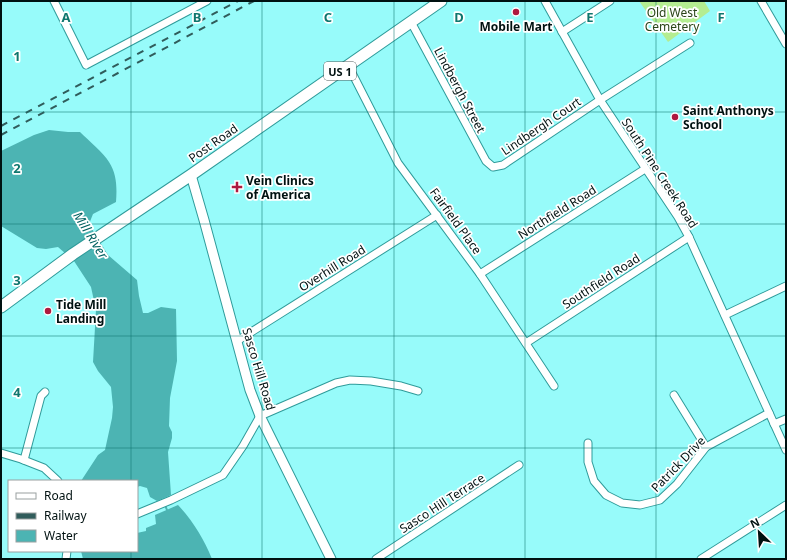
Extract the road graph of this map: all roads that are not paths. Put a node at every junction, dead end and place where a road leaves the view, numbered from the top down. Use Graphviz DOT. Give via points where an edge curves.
graph roads {
  1 [pos="54,1"];
  2 [pos="207,1"];
  3 [pos="441,1"];
  4 [pos="545,1"];
  5 [pos="610,1"];
  6 [pos="761,1"];
  7 [pos="411,22"];
  8 [pos="562,32"];
  9 [pos="690,43"];
  10 [pos="786,44"];
  11 [pos="348,65"];
  12 [pos="600,100"];
  13 [pos="493,167"];
  14 [pos="645,169"];
  15 [pos="191,175"];
  16 [pos="437,215"];
  17 [pos="688,237"];
  18 [pos="480,274"];
  19 [pos="786,286"];
  20 [pos="1,307"];
  21 [pos="725,315"];
  22 [pos="237,340"];
  23 [pos="526,343"];
  24 [pos="554,386"];
  25 [pos="418,391"];
  26 [pos="45,392"];
  27 [pos="674,395"];
  28 [pos="769,413"];
  29 [pos="260,416"];
  30 [pos="786,419"];
  31 [pos="774,424"];
  32 [pos="588,443"];
  33 [pos="706,447"];
  34 [pos="786,450"];
  35 [pos="1,453"];
  36 [pos="24,460"];
  37 [pos="519,465"];
  38 [pos="57,480"];
  39 [pos="786,506"];
  40 [pos="138,514"];
  41 [pos="331,559"];
  42 [pos="376,559"];
  43 [pos="701,559"];
  1 -- 2 [label="street" via="86,65"];
  3 -- 7 [label="main road, Post Road / US 1"];
  4 -- 8 [label="street, South Pine Creek Road"];
  5 -- 8 [label="street"];
  6 -- 10 [label="street"];
  7 -- 11 [label="main road, Post Road / US 1"];
  7 -- 13 [label="street, Lindbergh Street" via="486,161"];
  8 -- 12 [label="street, South Pine Creek Road"];
  9 -- 12 [label="street, Lindbergh Court"];
  11 -- 15 [label="main road, Post Road / US 1"];
  11 -- 16 [label="street, Fairfield Place" via="398,163"];
  12 -- 13 [label="street, Lindbergh Court" via="503,165"];
  12 -- 14 [label="street, South Pine Creek Road"];
  14 -- 17 [label="street, South Pine Creek Road" via="678,217"];
  14 -- 18 [label="street, Northfield Road"];
  15 -- 20 [label="main road, Post Road / US 1" via="73,254"];
  15 -- 22 [label="street, Sasco Hill Road"];
  16 -- 18 [label="street, Fairfield Place"];
  16 -- 22 [label="street, Overhill Road"];
  17 -- 21 [label="street, South Pine Creek Road"];
  17 -- 23 [label="street, Southfield Road"];
  18 -- 23 [label="street, Fairfield Place"];
  19 -- 21 [label="street"];
  21 -- 28 [label="street, South Pine Creek Road"];
  22 -- 29 [label="street, Sasco Hill Road" via="250,390"];
  23 -- 24 [label="street, Fairfield Place"];
  25 -- 29 [label="street" via="371,381 336,382"];
  26 -- 36 [label="street" via="41,396"];
  27 -- 33 [label="street"];
  28 -- 31 [label="street, South Pine Creek Road"];
  28 -- 33 [label="street, Patrick Drive"];
  29 -- 40 [label="street" via="223,475"];
  29 -- 41 [label="street, Sasco Hill Road"];
  30 -- 31 [label="street"];
  31 -- 34 [label="street, South Pine Creek Road"];
  32 -- 33 [label="street, Patrick Drive" via="588,462 594,481 606,495 622,503 640,505 660,500 677,484"];
  35 -- 36 [label="street"];
  36 -- 38 [label="street" via="44,468"];
  37 -- 42 [label="street, Sasco Hill Terrace"];
  39 -- 43 [label="street"];
}
